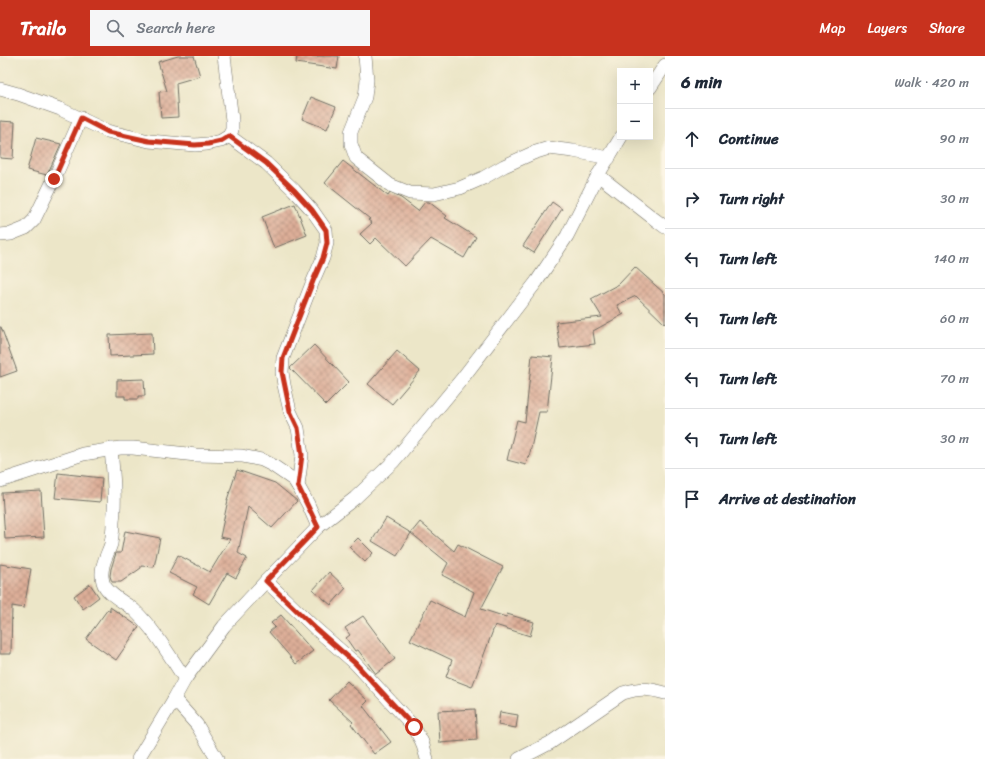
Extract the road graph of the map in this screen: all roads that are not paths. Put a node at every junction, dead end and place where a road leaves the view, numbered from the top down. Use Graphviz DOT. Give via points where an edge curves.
graph roads {
  1 [pos="224,56"];
  2 [pos="366,56"];
  3 [pos="665,65"];
  4 [pos="653,83"];
  5 [pos="0,89"];
  6 [pos="81,118"];
  7 [pos="229,136"];
  8 [pos="619,140"];
  9 [pos="609,158"];
  10 [pos="598,175"];
  11 [pos="665,227"];
  12 [pos="0,235"];
  13 [pos="111,449"];
  14 [pos="0,481"];
  15 [pos="298,486"];
  16 [pos="318,527"];
  17 [pos="266,581"];
  18 [pos="184,679"];
  19 [pos="665,693"];
  20 [pos="174,699"];
  21 [pos="138,759"];
  22 [pos="217,759"];
  23 [pos="427,759"];
  24 [pos="519,759"];
  1 -- 7 [label="street" via="232,120"];
  2 -- 9 [label="street" via="365,97 351,132 351,144 356,158 390,185 410,193 434,194 460,188 504,166 549,148"];
  3 -- 4 [label="street"];
  5 -- 6 [label="street"];
  6 -- 7 [label="street" via="108,132 149,141 195,145 221,141"];
  6 -- 12 [label="street" via="34,220 26,228"];
  7 -- 15 [label="street" via="283,179 312,210 326,230 327,243 323,258 282,365 284,384 290,411 298,428 302,455"];
  8 -- 9 [label="street"];
  9 -- 10 [label="street"];
  10 -- 11 [label="street"];
  10 -- 16 [label="street" via="567,236 541,275 461,380 393,462 355,498"];
  13 -- 14 [label="street" via="83,454"];
  13 -- 15 [label="street" via="133,448 196,455 242,456 272,465 294,480"];
  13 -- 18 [label="street" via="114,516 111,542 102,569 103,582 106,589 144,620"];
  15 -- 16 [label="street"];
  16 -- 17 [label="street"];
  17 -- 18 [label="street" via="224,626"];
  17 -- 23 [label="street" via="355,663 414,727"];
  18 -- 20 [label="street"];
  19 -- 24 [label="street" via="637,689 623,693 550,743"];
  20 -- 21 [label="street"];
  20 -- 22 [label="street" via="197,725"];
}
